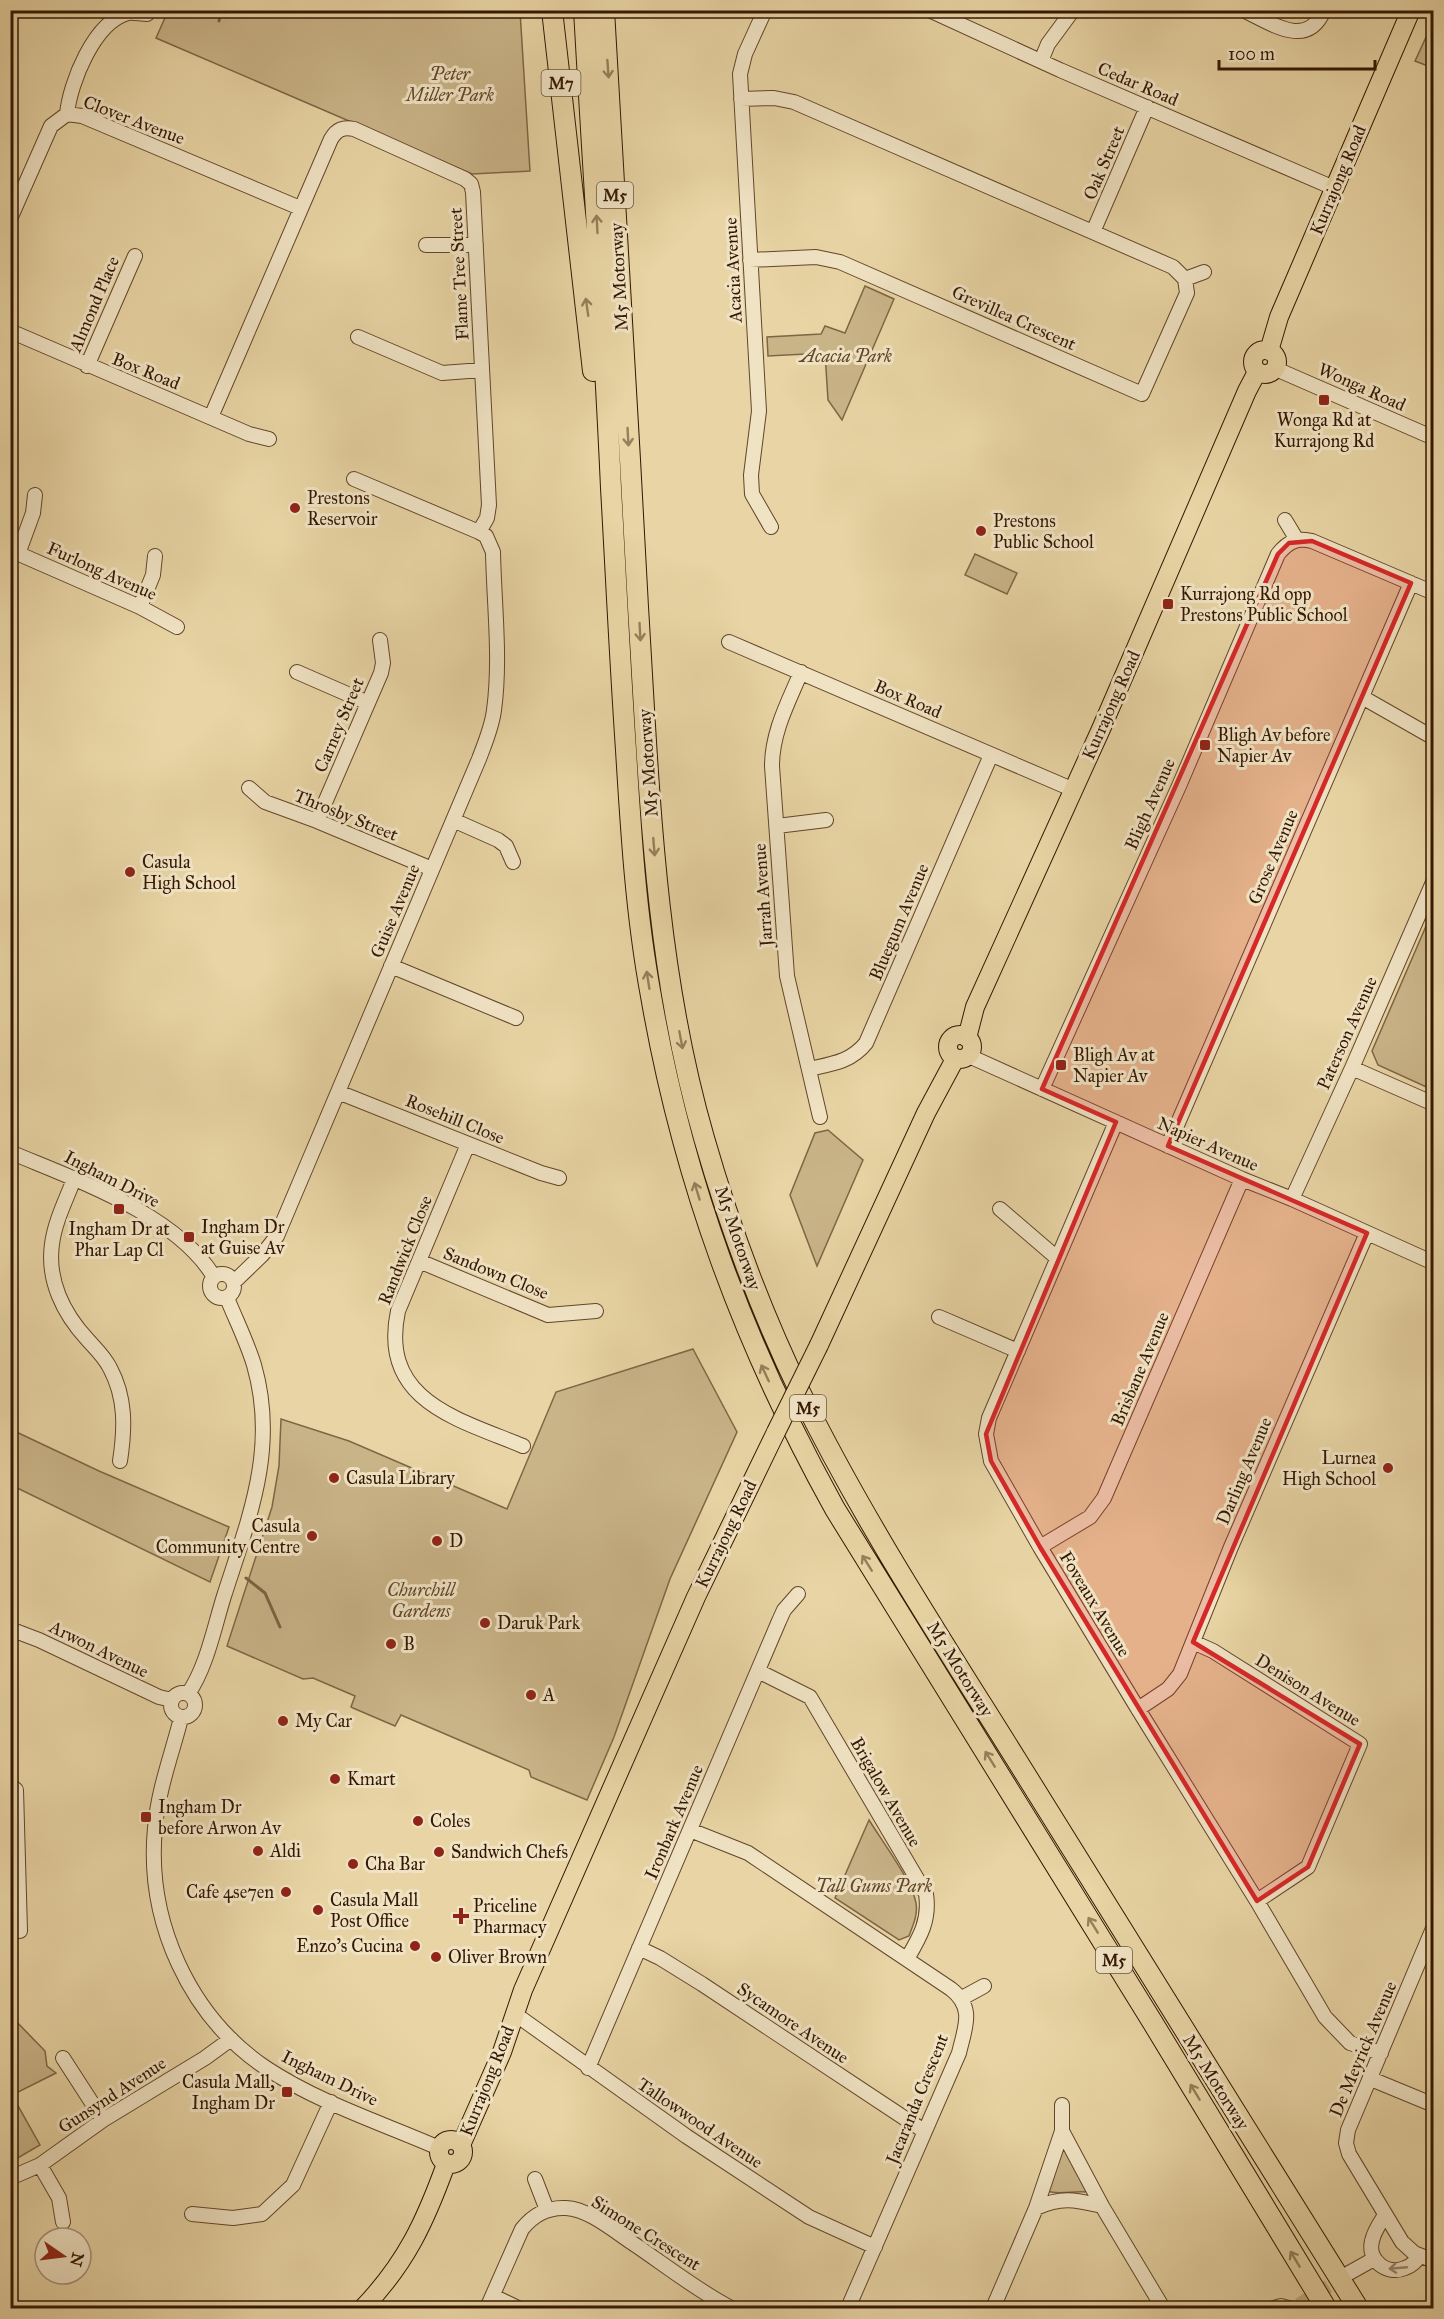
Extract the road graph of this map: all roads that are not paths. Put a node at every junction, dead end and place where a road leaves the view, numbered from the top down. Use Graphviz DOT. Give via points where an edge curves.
graph roads {
  1 [pos="550,10"];
  2 [pos="584,10"];
  3 [pos="604,10"];
  4 [pos="765,10"];
  5 [pos="929,10"];
  6 [pos="1073,10"];
  7 [pos="1243,10"];
  8 [pos="1324,10"];
  9 [pos="1411,10"];
  10 [pos="147,14"];
  11 [pos="1041,61"];
  12 [pos="741,99"];
  13 [pos="1147,107"];
  14 [pos="67,114"];
  15 [pos="1334,188"];
  16 [pos="300,208"];
  17 [pos="10,219"];
  18 [pos="1094,232"];
  19 [pos="426,244"];
  20 [pos="476,245"];
  21 [pos="135,256"];
  22 [pos="750,260"];
  23 [pos="1204,272"];
  24 [pos="1185,279"];
  25 [pos="10,331"];
  26 [pos="358,337"];
  27 [pos="1269,351"];
  28 [pos="87,366"];
  29 [pos="1276,369"];
  30 [pos="482,370"];
  31 [pos="1257,372"];
  32 [pos="211,417"];
  33 [pos="1434,438"];
  34 [pos="269,439"];
  35 [pos="354,478"];
  36 [pos="35,495"];
  37 [pos="1285,520"];
  38 [pos="771,527"];
  39 [pos="478,531"];
  40 [pos="1297,540"];
  41 [pos="14,552"];
  42 [pos="155,556"];
  43 [pos="1411,583"];
  44 [pos="1434,593"];
  45 [pos="140,607"];
  46 [pos="177,627"];
  47 [pos="619,637"];
  48 [pos="380,640"];
  49 [pos="729,642"];
  50 [pos="297,672"];
  51 [pos="801,672"];
  52 [pos="1362,697"];
  53 [pos="368,704"];
  54 [pos="1434,738"];
  55 [pos="991,754"];
  56 [pos="249,788"];
  57 [pos="1074,790"];
  58 [pos="453,820"];
  59 [pos="826,820"];
  60 [pos="317,821"];
  61 [pos="777,826"];
  62 [pos="513,862"];
  63 [pos="432,870"];
  64 [pos="1434,880"];
  65 [pos="391,966"];
  66 [pos="516,1018"];
  67 [pos="962,1057"];
  68 [pos="1352,1068"];
  69 [pos="808,1069"];
  70 [pos="1042,1089"];
  71 [pos="338,1092"];
  72 [pos="1434,1104"];
  73 [pos="820,1117"];
  74 [pos="1116,1122"];
  75 [pos="468,1144"];
  76 [pos="1168,1146"];
  77 [pos="10,1152"];
  78 [pos="559,1178"];
  79 [pos="74,1179"];
  80 [pos="1242,1179"];
  81 [pos="1292,1199"];
  82 [pos="1000,1209"];
  83 [pos="1367,1233"];
  84 [pos="1057,1258"];
  85 [pos="419,1262"];
  86 [pos="1434,1263"];
  87 [pos="214,1277"];
  88 [pos="234,1282"];
  89 [pos="227,1298"];
  90 [pos="596,1311"];
  91 [pos="939,1317"];
  92 [pos="1018,1351"];
  93 [pos="524,1446"];
  94 [pos="120,1461"];
  95 [pos="1040,1547"];
  96 [pos="798,1594"];
  97 [pos="10,1629"];
  98 [pos="1193,1642"];
  99 [pos="758,1671"];
  100 [pos="188,1694"];
  101 [pos="172,1700"];
  102 [pos="1138,1709"];
  103 [pos="180,1718"];
  104 [pos="10,1785"];
  105 [pos="690,1830"];
  106 [pos="1257,1901"];
  107 [pos="1434,1926"];
  108 [pos="20,1931"];
  109 [pos="639,1948"];
  110 [pos="907,1959"];
  111 [pos="984,1986"];
  112 [pos="962,1998"];
  113 [pos="513,2016"];
  114 [pos="231,2039"];
  115 [pos="1381,2053"];
  116 [pos="63,2058"];
  117 [pos="588,2068"];
  118 [pos="1371,2079"];
  119 [pos="332,2102"];
  120 [pos="1434,2105"];
  121 [pos="1062,2106"];
  122 [pos="103,2120"];
  123 [pos="1062,2130"];
  124 [pos="924,2132"];
  125 [pos="449,2149"];
  126 [pos="40,2164"];
  127 [pos="10,2178"];
  128 [pos="535,2179"];
  129 [pos="1102,2206"];
  130 [pos="1036,2208"];
  131 [pos="547,2210"];
  132 [pos="192,2214"];
  133 [pos="1385,2215"];
  134 [pos="63,2222"];
  135 [pos="875,2247"];
  136 [pos="1374,2259"];
  137 [pos="1427,2259"];
  138 [pos="1349,2273"];
  139 [pos="490,2302"];
  140 [pos="366,2304"];
  141 [pos="1294,2307"];
  142 [pos="518,2308"];
  143 [pos="731,2308"];
  144 [pos="848,2308"];
  145 [pos="993,2308"];
  146 [pos="1163,2308"];
  147 [pos="1274,2308"];
  148 [pos="1326,2308"];
  149 [pos="1358,2308"];
  47 -- 1 [label="highway, one-way" via="589,327"];
  47 -- 2 [label="highway, M5 Motorway / M5, one-way"];
  3 -- 149 [label="highway, M5 Motorway / M5, one-way" via="648,776 662,926 692,1091 728,1212 759,1299 798,1388 878,1534"];
  4 -- 12 [label="street, Acacia Avenue" via="745,54"];
  5 -- 11 [label="street, Cedar Road"];
  6 -- 11 [label="street" via="1048,44"];
  7 -- 8 [label="street" via="1291,31 1303,32 1313,27"];
  9 -- 15 [label="main road, Kurrajong Road"];
  10 -- 14 [label="street" via="128,13 107,25 91,44"];
  11 -- 13 [label="street, Cedar Road"];
  12 -- 18 [label="street" via="794,102"];
  12 -- 22 [label="street, Acacia Avenue"];
  13 -- 15 [label="street, Cedar Road"];
  13 -- 18 [label="street, Oak Street"];
  14 -- 16 [label="street, Clover Avenue" via="91,120"];
  14 -- 17 [label="street, Clover Avenue" via="51,126"];
  15 -- 27 [label="main road, Kurrajong Road" via="1279,317"];
  16 -- 20 [label="street, Flame Tree Street" via="336,132 354,129 471,184"];
  16 -- 32 [label="street, Flame Tree Street"];
  18 -- 24 [label="street" via="1173,267"];
  19 -- 20 [label="street"];
  20 -- 30 [label="street, Flame Tree Street"];
  21 -- 28 [label="street, Almond Place"];
  22 -- 24 [label="street, Grevillea Crescent" via="816,257 840,261 1142,394 1185,297"];
  22 -- 38 [label="street, Acacia Avenue" via="759,411 752,494"];
  23 -- 24 [label="street"];
  25 -- 28 [label="street, Box Road"];
  26 -- 30 [label="street" via="442,373"];
  27 -- 29 [label="main road" via="1276,358"];
  27 -- 31 [label="main road" via="1259,351 1253,357"];
  28 -- 32 [label="street, Box Road"];
  29 -- 31 [label="main road" via="1266,375"];
  29 -- 33 [label="street, Wonga Road"];
  30 -- 39 [label="street, Flame Tree Street" via="489,505 487,518"];
  31 -- 57 [label="main road, Kurrajong Road"];
  32 -- 34 [label="street, Box Road"];
  35 -- 39 [label="street"];
  36 -- 41 [label="street" via="33,513"];
  37 -- 40 [label="street"];
  39 -- 58 [label="street, Guise Avenue" via="486,536 493,552 497,683 490,732"];
  40 -- 43 [label="street" via="1312,541"];
  40 -- 70 [label="street, Bligh Avenue" via="1278,554 1179,786"];
  41 -- 45 [label="street, Furlong Avenue"];
  42 -- 45 [label="street" via="153,575"];
  43 -- 44 [label="street"];
  43 -- 52 [label="street, Grose Avenue"];
  45 -- 46 [label="street, Furlong Avenue"];
  148 -- 47 [label="highway, M5 Motorway / M5, one-way" via="860,1552 798,1443 745,1328 691,1171 650,995 634,874"];
  48 -- 53 [label="street, Carney Street" via="383,663"];
  49 -- 51 [label="street, Box Road"];
  50 -- 53 [label="street"];
  51 -- 55 [label="street, Box Road"];
  51 -- 61 [label="street, Jarrah Avenue" via="774,742"];
  52 -- 54 [label="street"];
  52 -- 76 [label="street, Grose Avenue"];
  53 -- 60 [label="street, Carney Street"];
  55 -- 57 [label="street, Box Road"];
  55 -- 69 [label="street, Bluegum Avenue" via="869,1038 848,1059"];
  56 -- 60 [label="street, Throsby Street" via="265,802"];
  57 -- 67 [label="main road, Kurrajong Road" via="975,1007 967,1038 957,1035 949,1043 949,1053"];
  58 -- 62 [label="street" via="498,840 506,846"];
  58 -- 63 [label="street, Guise Avenue"];
  59 -- 61 [label="street"];
  60 -- 63 [label="street, Throsby Street"];
  61 -- 69 [label="street, Jarrah Avenue" via="787,976"];
  63 -- 65 [label="street, Guise Avenue"];
  64 -- 68 [label="street, Paterson Avenue"];
  65 -- 66 [label="street"];
  65 -- 71 [label="street, Guise Avenue"];
  67 -- 70 [label="street, Napier Avenue"];
  67 -- 113 [label="main road, Kurrajong Road, bridge" via="926,1113 819,1345 696,1596"];
  68 -- 72 [label="street"];
  68 -- 81 [label="street, Paterson Avenue"];
  69 -- 73 [label="street, Jarrah Avenue"];
  70 -- 74 [label="street, Napier Avenue"];
  71 -- 75 [label="street, Rosehill Close"];
  71 -- 88 [label="street, Guise Avenue" via="277,1236"];
  74 -- 76 [label="street, Napier Avenue"];
  74 -- 84 [label="street, Foveaux Avenue"];
  75 -- 78 [label="street, Rosehill Close"];
  75 -- 85 [label="street, Randwick Close"];
  76 -- 80 [label="street, Napier Avenue"];
  77 -- 79 [label="street, Ingham Drive"];
  79 -- 87 [label="street, Ingham Drive" via="151,1217"];
  79 -- 94 [label="street" via="51,1245 54,1280 66,1313 100,1353 119,1391 125,1414"];
  80 -- 81 [label="street, Napier Avenue"];
  80 -- 95 [label="street, Brisbane Avenue" via="1104,1498 1090,1517"];
  81 -- 83 [label="street, Napier Avenue"];
  82 -- 84 [label="street"];
  83 -- 86 [label="street, Napier Avenue"];
  83 -- 98 [label="street, Darling Avenue"];
  84 -- 92 [label="street, Foveaux Avenue"];
  85 -- 90 [label="street, Sandown Close" via="548,1315"];
  85 -- 93 [label="street, Randwick Close" via="398,1311 394,1337 406,1377 425,1401 439,1410"];
  87 -- 88 [label="street" via="227,1274"];
  87 -- 89 [label="street" via="210,1284 213,1294"];
  88 -- 89 [label="street" via="234,1291"];
  89 -- 100 [label="street" via="254,1367 262,1429 261,1474 205,1656"];
  91 -- 92 [label="street"];
  92 -- 95 [label="street, Foveaux Avenue" via="986,1434 991,1461"];
  95 -- 102 [label="street, Foveaux Avenue"];
  96 -- 99 [label="street, Ironbark Avenue" via="784,1610"];
  97 -- 101 [label="street, Arwon Avenue"];
  98 -- 102 [label="street, Darling Avenue" via="1175,1682"];
  98 -- 106 [label="street, Denison Avenue" via="1360,1744 1308,1867"];
  99 -- 105 [label="street, Ironbark Avenue"];
  99 -- 110 [label="street, Brigalow Avenue" via="810,1697 926,1894 926,1922"];
  100 -- 101 [label="street" via="177,1694"];
  100 -- 103 [label="street" via="195,1701 195,1710"];
  101 -- 103 [label="street" via="172,1711"];
  102 -- 106 [label="street, Foveaux Avenue"];
  103 -- 114 [label="street, Ingham Drive" via="156,1812 153,1849 157,1894 182,1972 198,2000"];
  104 -- 108 [label="street" via="16,1790 18,1813"];
  105 -- 109 [label="street, Ironbark Avenue"];
  105 -- 110 [label="street" via="748,1853"];
  106 -- 115 [label="street, Foveaux Avenue" via="1325,2017 1350,2043"];
  107 -- 115 [label="street, De Meyrick Avenue"];
  109 -- 117 [label="street, Ironbark Avenue"];
  109 -- 124 [label="street, Sycamore Avenue" via="702,1984"];
  110 -- 112 [label="street"];
  111 -- 112 [label="street"];
  112 -- 124 [label="street, Jacaranda Crescent" via="967,2020 958,2053"];
  113 -- 117 [label="street, Tallowwood Avenue"];
  113 -- 125 [label="main road, Kurrajong Road" via="502,2052"];
  114 -- 119 [label="street, Ingham Drive" via="266,2068"];
  114 -- 122 [label="street, Gunsynd Avenue"];
  115 -- 118 [label="street, De Meyrick Avenue"];
  116 -- 122 [label="street"];
  117 -- 135 [label="street, Tallowwood Avenue" via="809,2217"];
  118 -- 120 [label="street"];
  118 -- 133 [label="street, De Meyrick Avenue" via="1346,2143"];
  119 -- 125 [label="street, Ingham Drive"];
  119 -- 132 [label="street" via="293,2185 262,2214 233,2218"];
  121 -- 123 [label="street"];
  122 -- 126 [label="street, Gunsynd Avenue"];
  123 -- 129 [label="street"];
  123 -- 130 [label="street"];
  124 -- 135 [label="street, Jacaranda Crescent"];
  125 -- 140 [label="main road, Kurrajong Road" via="409,2250"];
  126 -- 127 [label="street, Gunsynd Avenue"];
  126 -- 134 [label="street" via="59,2198"];
  128 -- 131 [label="street"];
  129 -- 130 [label="street" via="1063,2199"];
  129 -- 146 [label="street"];
  130 -- 145 [label="street"];
  131 -- 139 [label="street" via="522,2229"];
  131 -- 143 [label="street, Simone Crescent" via="567,2208 595,2219"];
  133 -- 136 [label="street" via="1372,2241"];
  133 -- 137 [label="street, De Meyrick Avenue" via="1402,2242"];
  135 -- 144 [label="street, Jacaranda Crescent"];
  137 -- 136 [label="street, one-way" via="1395,2270"];
  136 -- 138 [label="street"];
  139 -- 142 [label="street"];
  141 -- 147 [label="street"];
}
